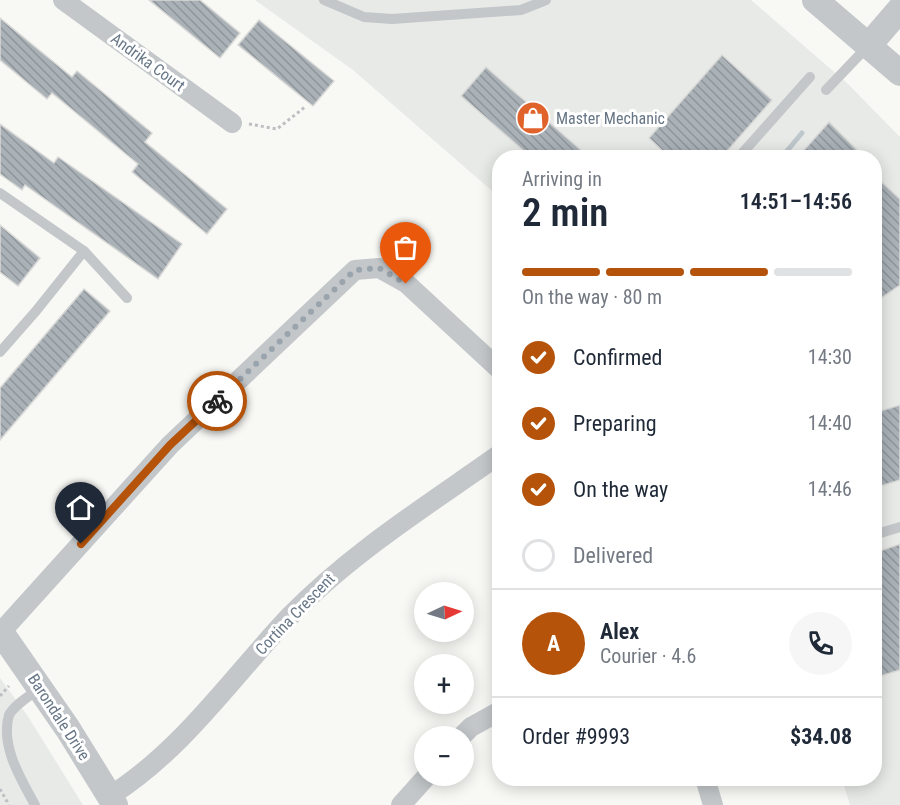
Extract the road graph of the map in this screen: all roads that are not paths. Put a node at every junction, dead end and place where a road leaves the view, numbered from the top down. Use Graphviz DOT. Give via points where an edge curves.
graph roads {
  1 [pos="63,0"];
  2 [pos="324,0"];
  3 [pos="546,0"];
  4 [pos="815,0"];
  5 [pos="900,9"];
  6 [pos="869,45"];
  7 [pos="900,73"];
  8 [pos="810,77"];
  9 [pos="826,90"];
  10 [pos="232,123"];
  11 [pos="745,150"];
  12 [pos="0,193"];
  13 [pos="84,251"];
  14 [pos="127,298"];
  15 [pos="0,352"];
  16 [pos="492,363"];
  17 [pos="492,460"];
  18 [pos="900,527"];
  19 [pos="882,533"];
  20 [pos="0,631"];
  21 [pos="40,688"];
  22 [pos="492,715"];
  23 [pos="473,726"];
  24 [pos="418,786"];
  25 [pos="707,786"];
  26 [pos="113,800"];
  27 [pos="36,805"];
  28 [pos="401,805"];
  29 [pos="713,805"];
  1 -- 10 [label="street, Andrika Court"];
  2 -- 3 [label="lane" via="364,17 392,19 521,10"];
  4 -- 6 [label="street"];
  5 -- 6 [label="street"];
  6 -- 7 [label="street"];
  6 -- 9 [label="lane"];
  8 -- 11 [label="lane"];
  12 -- 13 [label="lane"];
  13 -- 14 [label="lane"];
  13 -- 15 [label="lane"];
  16 -- 20 [label="street" via="406,284 379,268 355,270 170,445"];
  17 -- 26 [label="street, Cortina Crescent" via="337,571 290,616 183,734"];
  18 -- 19 [label="lane"];
  20 -- 21 [label="street, Barondale Drive"];
  21 -- 26 [label="street, Barondale Drive"];
  21 -- 27 [label="lane" via="9,715 3,741"];
  22 -- 23 [label="street"];
  24 -- 28 [label="street"];
  25 -- 29 [label="street"];
}
